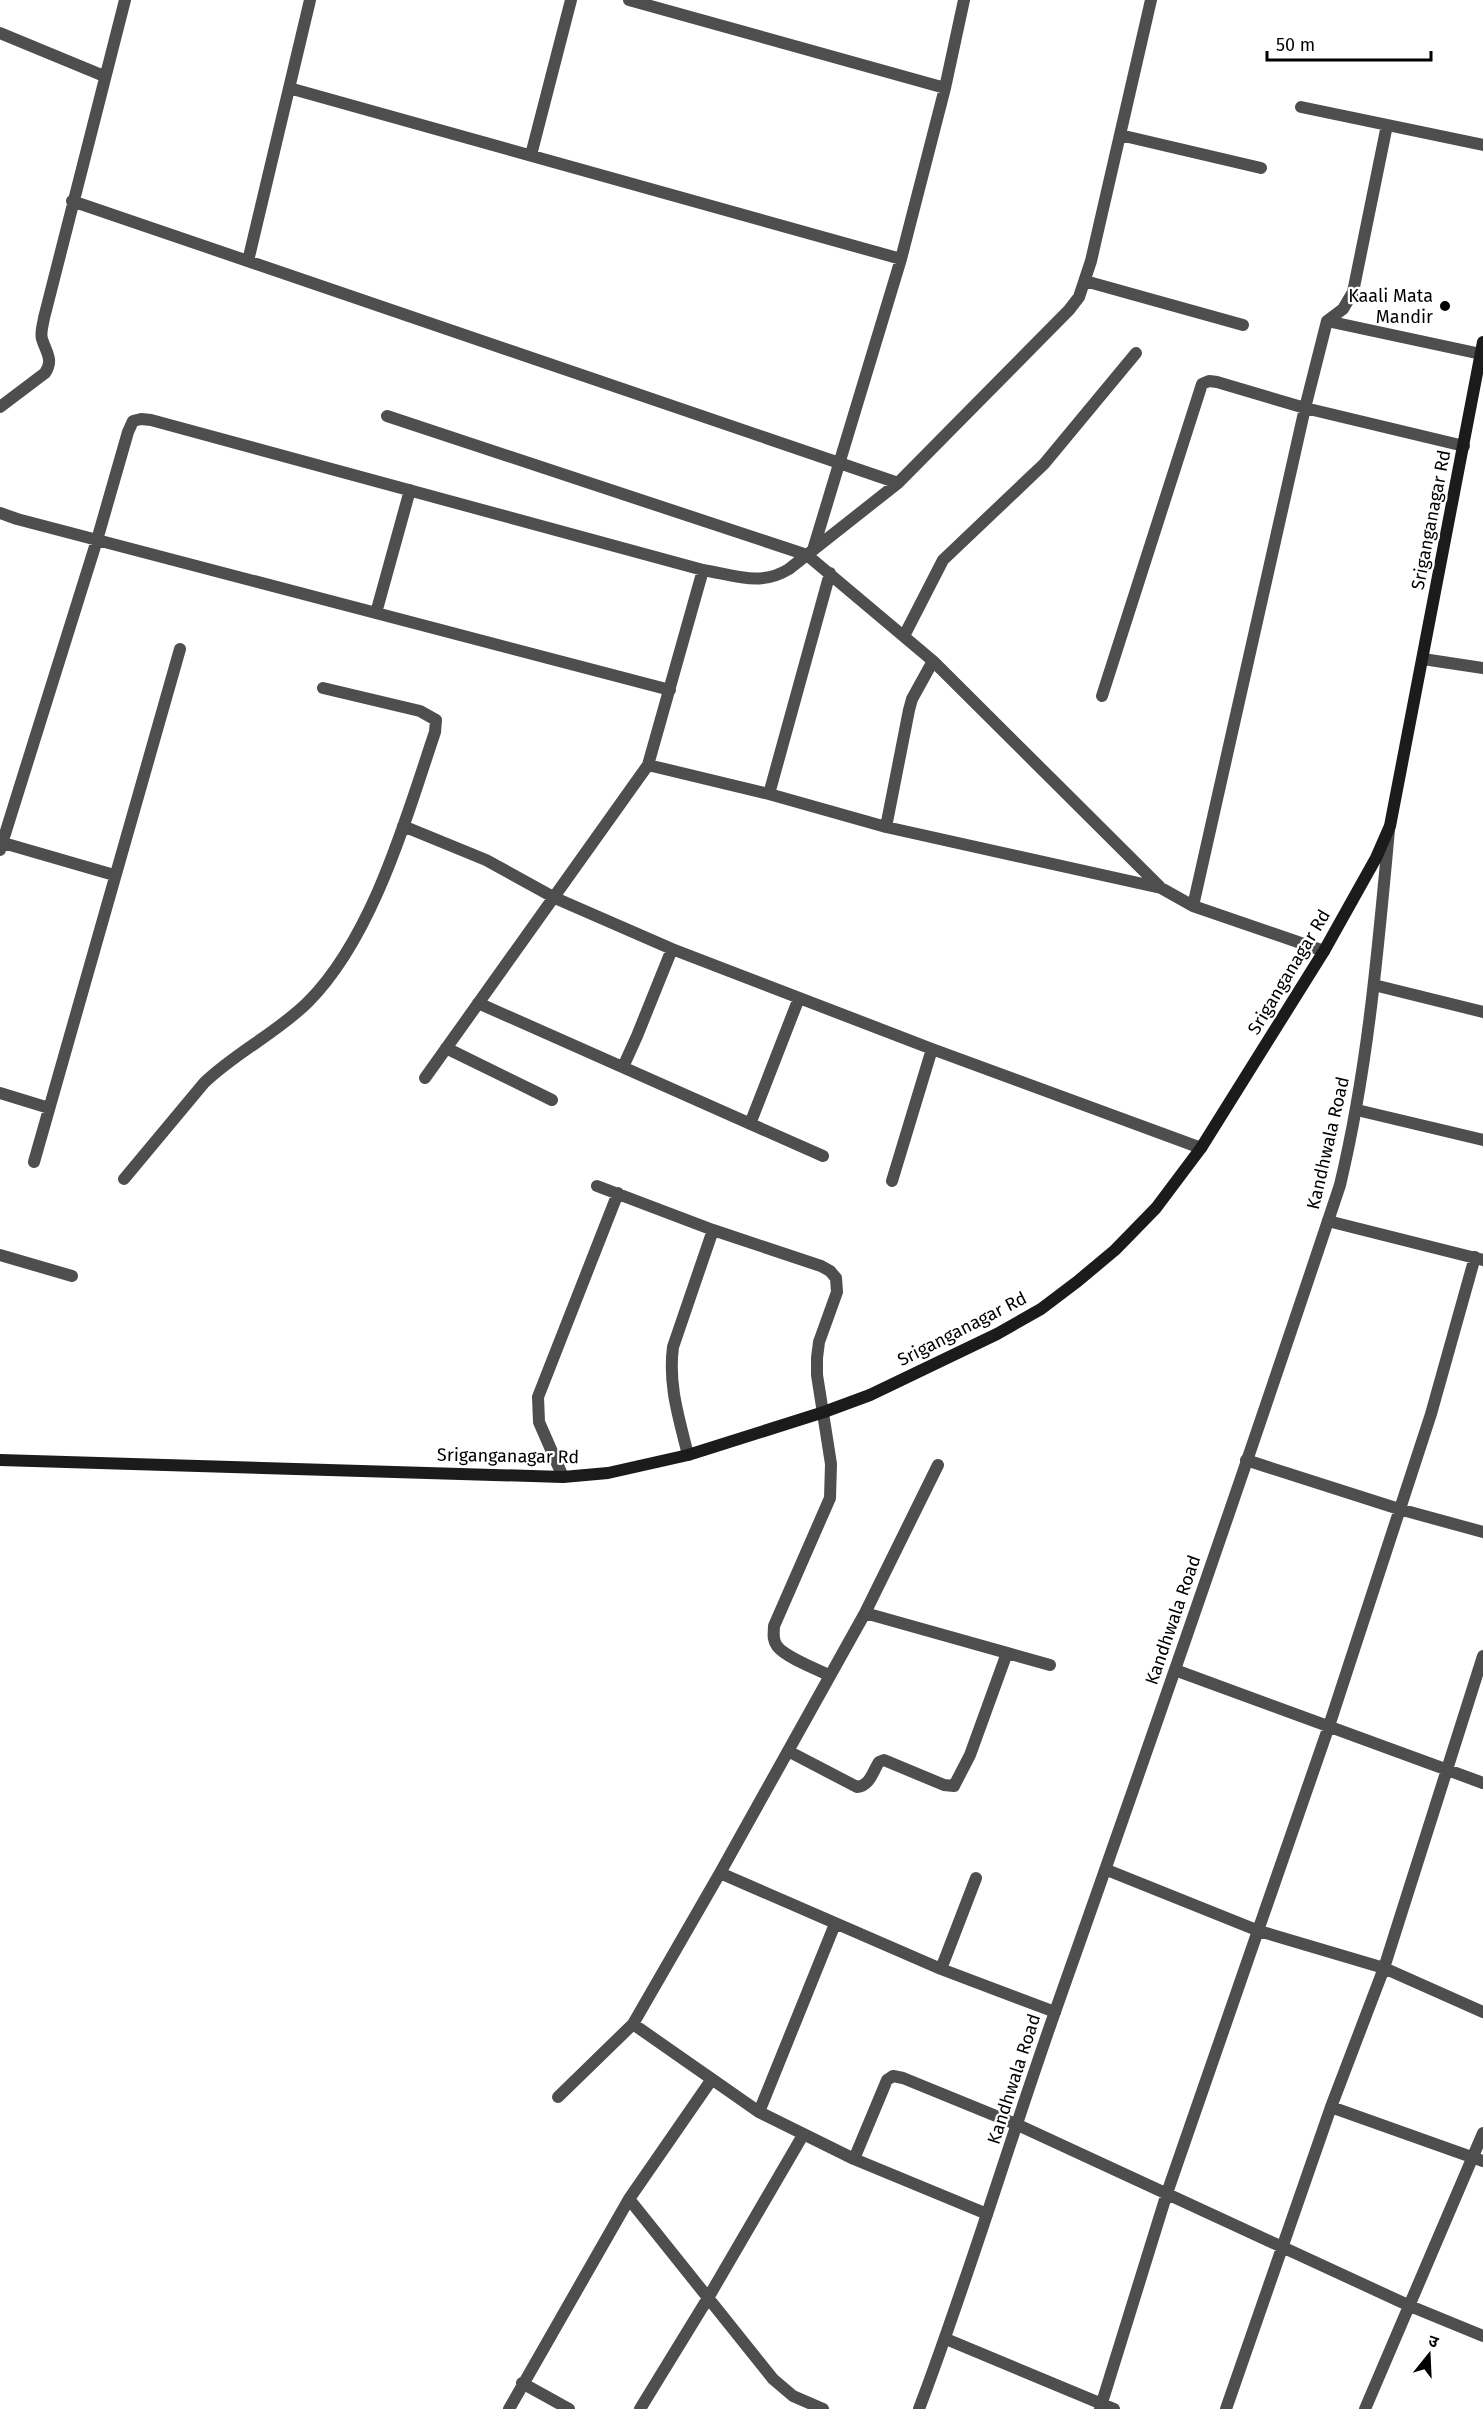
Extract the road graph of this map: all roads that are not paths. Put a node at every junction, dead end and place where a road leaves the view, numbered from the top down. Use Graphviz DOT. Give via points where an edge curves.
graph roads {
  1 [pos="125,0"];
  2 [pos="310,0"];
  3 [pos="571,0"];
  4 [pos="629,0"];
  5 [pos="964,0"];
  6 [pos="1151,0"];
  7 [pos="0,33"];
  8 [pos="105,76"];
  9 [pos="289,88"];
  10 [pos="945,88"];
  11 [pos="1301,107"];
  12 [pos="1387,125"];
  13 [pos="1120,135"];
  14 [pos="1483,145"];
  15 [pos="531,155"];
  16 [pos="1261,168"];
  17 [pos="72,201"];
  18 [pos="901,259"];
  19 [pos="248,261"];
  20 [pos="1085,281"];
  21 [pos="1328,321"];
  22 [pos="1243,325"];
  23 [pos="1482,348"];
  24 [pos="1136,353"];
  25 [pos="0,407"];
  26 [pos="1305,408"];
  27 [pos="387,416"];
  28 [pos="1464,446"];
  29 [pos="838,461"];
  30 [pos="898,483"];
  31 [pos="410,490"];
  32 [pos="0,513"];
  33 [pos="97,540"];
  34 [pos="810,552"];
  35 [pos="703,570"];
  36 [pos="830,573"];
  37 [pos="376,613"];
  38 [pos="904,636"];
  39 [pos="180,649"];
  40 [pos="1423,659"];
  41 [pos="933,661"];
  42 [pos="1483,668"];
  43 [pos="323,688"];
  44 [pos="670,690"];
  45 [pos="1102,696"];
  46 [pos="648,765"];
  47 [pos="769,795"];
  48 [pos="403,826"];
  49 [pos="1390,826"];
  50 [pos="886,827"];
  51 [pos="1,845"];
  52 [pos="114,875"];
  53 [pos="1161,888"];
  54 [pos="555,898"];
  55 [pos="1192,906"];
  56 [pos="672,949"];
  57 [pos="1324,951"];
  58 [pos="1374,985"];
  59 [pos="799,998"];
  60 [pos="478,1003"];
  61 [pos="1482,1008"];
  62 [pos="446,1048"];
  63 [pos="932,1049"];
  64 [pos="623,1067"];
  65 [pos="425,1078"];
  66 [pos="0,1093"];
  67 [pos="552,1100"];
  68 [pos="49,1108"];
  69 [pos="1357,1110"];
  70 [pos="750,1124"];
  71 [pos="1483,1140"];
  72 [pos="1201,1148"];
  73 [pos="823,1156"];
  74 [pos="34,1162"];
  75 [pos="124,1179"];
  76 [pos="892,1181"];
  77 [pos="597,1186"];
  78 [pos="618,1193"];
  79 [pos="1328,1221"];
  80 [pos="713,1230"];
  81 [pos="0,1255"];
  82 [pos="1479,1258"];
  83 [pos="72,1276"];
  84 [pos="824,1412"];
  85 [pos="688,1455"];
  86 [pos="0,1460"];
  87 [pos="1246,1460"];
  88 [pos="938,1465"];
  89 [pos="563,1477"];
  90 [pos="1399,1509"];
  91 [pos="1483,1532"];
  92 [pos="865,1613"];
  93 [pos="1007,1653"];
  94 [pos="1483,1656"];
  95 [pos="1050,1665"];
  96 [pos="1175,1670"];
  97 [pos="829,1675"];
  98 [pos="1329,1726"];
  99 [pos="788,1751"];
  100 [pos="1446,1770"];
  101 [pos="1483,1783"];
  102 [pos="1107,1870"];
  103 [pos="720,1873"];
  104 [pos="976,1878"];
  105 [pos="835,1924"];
  106 [pos="1258,1931"];
  107 [pos="941,1968"];
  108 [pos="1384,1968"];
  109 [pos="1055,2012"];
  110 [pos="1483,2012"];
  111 [pos="633,2024"];
  112 [pos="712,2079"];
  113 [pos="558,2097"];
  114 [pos="1331,2107"];
  115 [pos="759,2112"];
  116 [pos="1018,2125"];
  117 [pos="1483,2133"];
  118 [pos="803,2135"];
  119 [pos="854,2159"];
  120 [pos="1478,2159"];
  121 [pos="1167,2193"];
  122 [pos="629,2199"];
  123 [pos="987,2214"];
  124 [pos="1282,2245"];
  125 [pos="708,2298"];
  126 [pos="1410,2306"];
  127 [pos="1483,2336"];
  128 [pos="945,2339"];
  129 [pos="522,2383"];
  130 [pos="1100,2406"];
  131 [pos="509,2409"];
  132 [pos="569,2409"];
  133 [pos="640,2409"];
  134 [pos="823,2409"];
  135 [pos="919,2409"];
  136 [pos="1114,2409"];
  137 [pos="1226,2409"];
  138 [pos="1365,2409"];
  1 -- 8 [label="street"];
  2 -- 9 [label="street"];
  3 -- 15 [label="street"];
  4 -- 10 [label="street"];
  5 -- 10 [label="street"];
  6 -- 13 [label="street"];
  7 -- 8 [label="street"];
  8 -- 17 [label="street"];
  9 -- 15 [label="street"];
  9 -- 19 [label="street"];
  10 -- 18 [label="street"];
  11 -- 12 [label="street"];
  12 -- 14 [label="street"];
  12 -- 21 [label="street" via="1353,292"];
  13 -- 16 [label="street"];
  13 -- 20 [label="street"];
  15 -- 18 [label="street"];
  17 -- 19 [label="street"];
  17 -- 25 [label="street" via="41,332 49,368"];
  18 -- 29 [label="street"];
  19 -- 29 [label="street"];
  20 -- 22 [label="street"];
  20 -- 30 [label="street" via="1069,310"];
  21 -- 23 [label="street"];
  21 -- 26 [label="street"];
  23 -- 28 [label="main road, Sriganganagar Rd"];
  24 -- 38 [label="street" via="1044,464 943,560"];
  26 -- 28 [label="street"];
  26 -- 45 [label="street" via="1217,382 1202,384"];
  26 -- 55 [label="street"];
  27 -- 34 [label="street"];
  28 -- 40 [label="main road, Sriganganagar Rd"];
  29 -- 30 [label="street"];
  29 -- 34 [label="street"];
  30 -- 34 [label="street"];
  31 -- 33 [label="street" via="141,418 133,421 128,432"];
  31 -- 35 [label="street"];
  31 -- 37 [label="street"];
  32 -- 33 [label="street"];
  33 -- 37 [label="street"];
  33 -- 51 [label="street"];
  34 -- 35 [label="street" via="775,578 761,580"];
  34 -- 36 [label="street"];
  35 -- 44 [label="street"];
  36 -- 38 [label="street"];
  36 -- 47 [label="street"];
  37 -- 44 [label="street"];
  38 -- 41 [label="street"];
  39 -- 52 [label="street"];
  40 -- 42 [label="street"];
  40 -- 49 [label="main road, Sriganganagar Rd"];
  41 -- 50 [label="street" via="912,699"];
  41 -- 53 [label="street"];
  43 -- 48 [label="street" via="420,711 436,720"];
  44 -- 46 [label="street"];
  46 -- 47 [label="street"];
  46 -- 54 [label="street"];
  47 -- 50 [label="street"];
  48 -- 54 [label="street" via="486,860"];
  48 -- 75 [label="street" via="360,929 322,987 283,1023 218,1069"];
  49 -- 57 [label="main road, Sriganganagar Rd"];
  49 -- 58 [label="street, Kandhwala Road"];
  50 -- 53 [label="street"];
  51 -- 52 [label="street"];
  52 -- 68 [label="street"];
  53 -- 55 [label="street"];
  54 -- 56 [label="street"];
  54 -- 60 [label="street"];
  55 -- 57 [label="street"];
  56 -- 59 [label="street"];
  56 -- 64 [label="street"];
  57 -- 72 [label="main road, Sriganganagar Rd"];
  58 -- 61 [label="street"];
  58 -- 69 [label="street, Kandhwala Road"];
  59 -- 63 [label="street"];
  59 -- 70 [label="street"];
  60 -- 62 [label="street"];
  60 -- 64 [label="street"];
  62 -- 65 [label="street"];
  62 -- 67 [label="street"];
  63 -- 72 [label="street"];
  63 -- 76 [label="street"];
  64 -- 70 [label="street"];
  66 -- 68 [label="street"];
  68 -- 74 [label="street"];
  69 -- 71 [label="street"];
  69 -- 79 [label="street, Kandhwala Road"];
  70 -- 73 [label="street"];
  72 -- 84 [label="main road, Sriganganagar Rd" via="1156,1208 1115,1250 1041,1309 870,1395"];
  77 -- 78 [label="street"];
  78 -- 80 [label="street"];
  78 -- 89 [label="street" via="538,1397 539,1422"];
  79 -- 82 [label="street"];
  79 -- 87 [label="street, Kandhwala Road"];
  80 -- 84 [label="street" via="821,1266 836,1278 837,1292 817,1358"];
  80 -- 85 [label="street" via="670,1366"];
  81 -- 83 [label="street"];
  82 -- 90 [label="street"];
  84 -- 85 [label="main road, Sriganganagar Rd"];
  84 -- 97 [label="street" via="831,1464 830,1498 774,1626 773,1637 777,1647"];
  85 -- 89 [label="main road, Sriganganagar Rd" via="608,1473"];
  86 -- 89 [label="main road, Sriganganagar Rd"];
  87 -- 90 [label="street"];
  87 -- 96 [label="street, Kandhwala Road"];
  88 -- 92 [label="street"];
  90 -- 91 [label="street"];
  90 -- 98 [label="street"];
  92 -- 93 [label="street"];
  92 -- 97 [label="street"];
  93 -- 95 [label="street"];
  93 -- 99 [label="street" via="970,1755 954,1786 884,1760 868,1783 857,1787"];
  94 -- 100 [label="street"];
  96 -- 98 [label="street"];
  96 -- 102 [label="street, Kandhwala Road"];
  97 -- 99 [label="street"];
  98 -- 100 [label="street"];
  98 -- 106 [label="street"];
  99 -- 103 [label="street"];
  100 -- 101 [label="street"];
  100 -- 108 [label="street"];
  102 -- 106 [label="street"];
  102 -- 109 [label="street, Kandhwala Road"];
  103 -- 105 [label="street"];
  103 -- 111 [label="street"];
  104 -- 107 [label="street"];
  105 -- 107 [label="street"];
  105 -- 115 [label="street"];
  106 -- 108 [label="street"];
  106 -- 121 [label="street"];
  107 -- 109 [label="street"];
  108 -- 110 [label="street"];
  108 -- 114 [label="street"];
  109 -- 116 [label="street, Kandhwala Road"];
  111 -- 112 [label="street"];
  111 -- 113 [label="street"];
  112 -- 115 [label="street"];
  112 -- 122 [label="street"];
  114 -- 120 [label="street"];
  114 -- 124 [label="street"];
  115 -- 118 [label="street"];
  116 -- 119 [label="street" via="893,2076 884,2087"];
  116 -- 121 [label="street"];
  116 -- 123 [label="street, Kandhwala Road"];
  117 -- 120 [label="street"];
  118 -- 119 [label="street"];
  118 -- 125 [label="street"];
  119 -- 123 [label="street"];
  120 -- 126 [label="street"];
  121 -- 124 [label="street"];
  121 -- 130 [label="street"];
  122 -- 125 [label="street"];
  122 -- 129 [label="street"];
  123 -- 128 [label="street, Kandhwala Road"];
  124 -- 126 [label="street"];
  124 -- 137 [label="street"];
  125 -- 133 [label="street"];
  125 -- 134 [label="street" via="773,2379 793,2396"];
  126 -- 127 [label="street"];
  126 -- 138 [label="street"];
  128 -- 130 [label="street"];
  128 -- 135 [label="street, Kandhwala Road"];
  129 -- 131 [label="street"];
  129 -- 132 [label="street"];
  130 -- 136 [label="street"];
}
